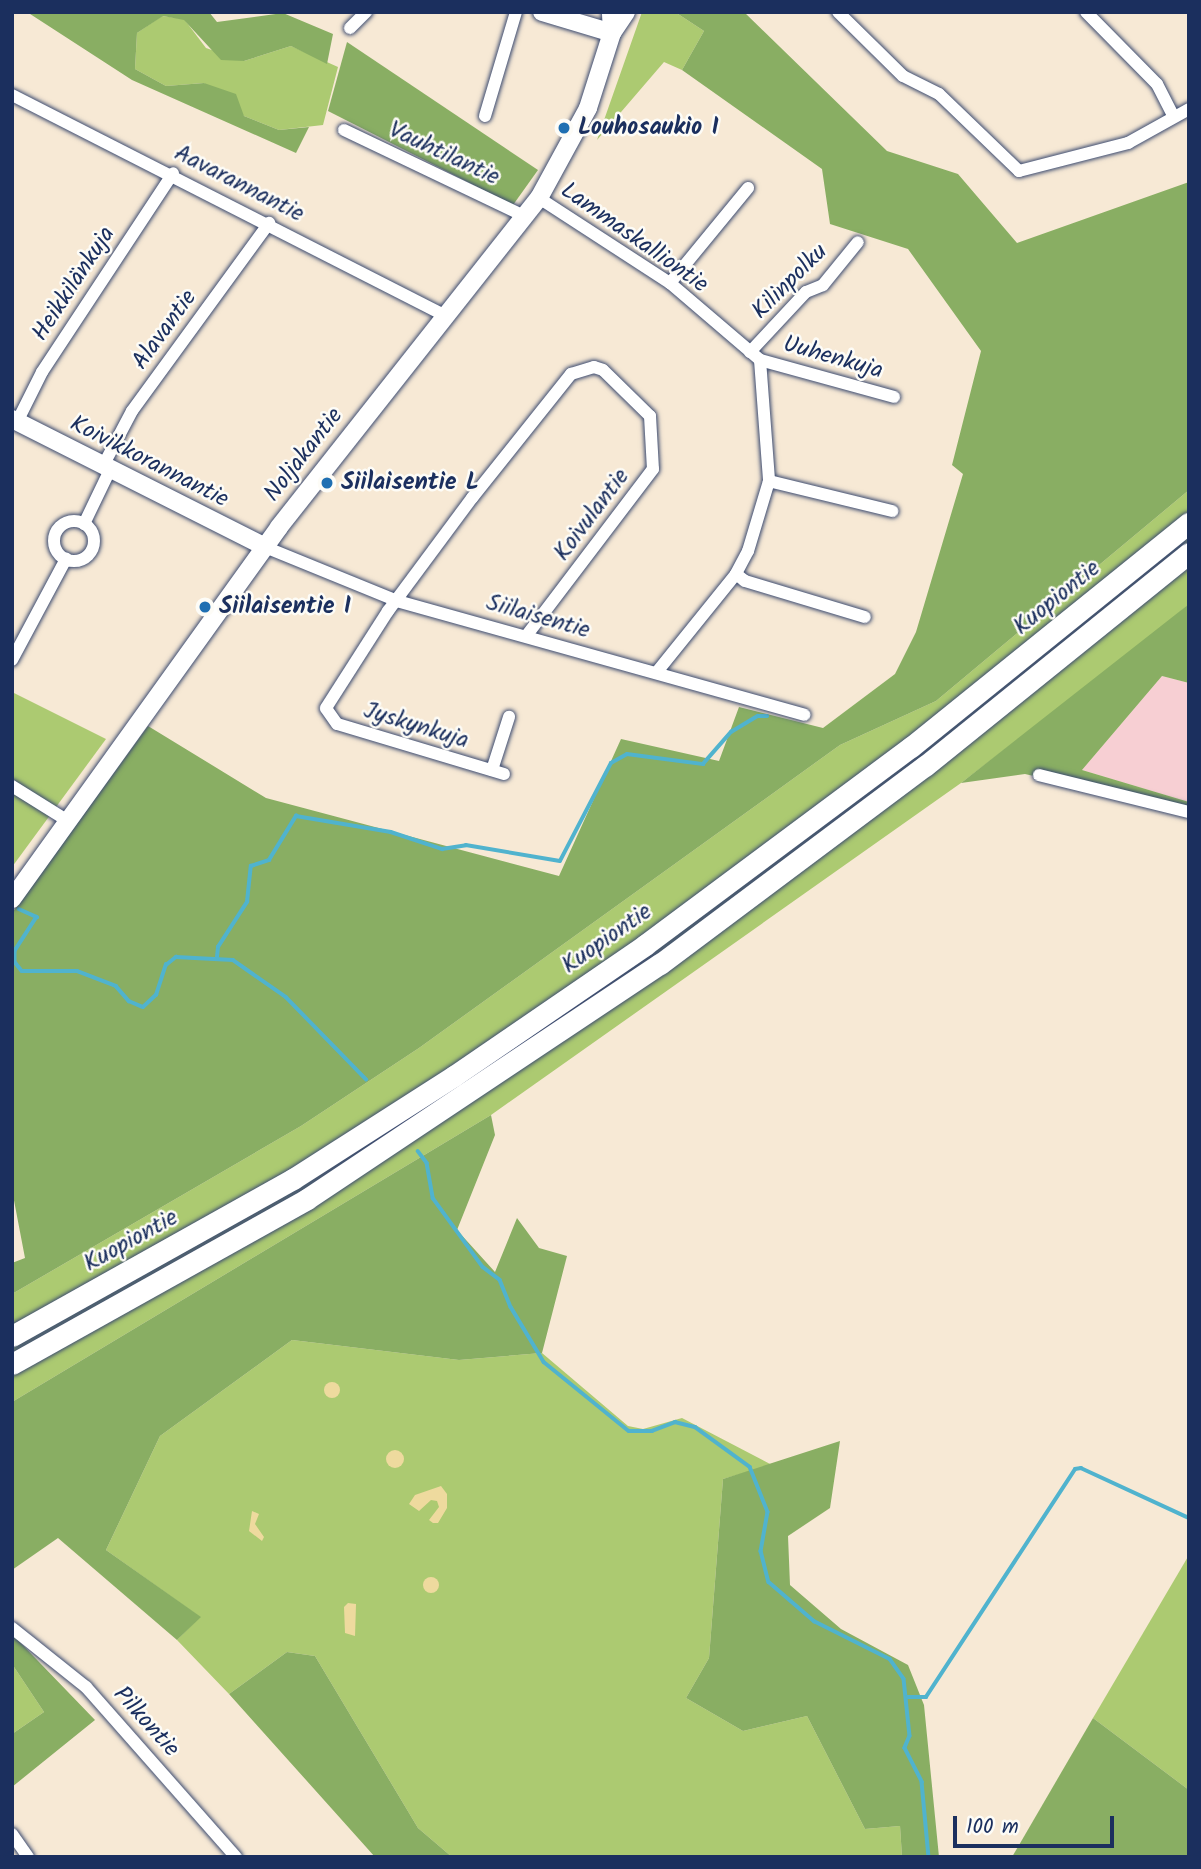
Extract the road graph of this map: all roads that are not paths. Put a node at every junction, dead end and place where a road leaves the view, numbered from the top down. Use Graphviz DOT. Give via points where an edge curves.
graph roads {
  1 [pos="366,12"];
  2 [pos="516,12"];
  3 [pos="541,12"];
  4 [pos="611,12"];
  5 [pos="626,12"];
  6 [pos="838,12"];
  7 [pos="1086,12"];
  8 [pos="350,28"];
  9 [pos="612,33"];
  10 [pos="12,95"];
  11 [pos="1189,109"];
  12 [pos="485,116"];
  13 [pos="1173,116"];
  14 [pos="345,130"];
  15 [pos="173,173"];
  16 [pos="748,188"];
  17 [pos="539,198"];
  18 [pos="526,217"];
  19 [pos="269,223"];
  20 [pos="858,242"];
  21 [pos="670,283"];
  22 [pos="444,316"];
  23 [pos="755,356"];
  24 [pos="894,397"];
  25 [pos="15,420"];
  26 [pos="106,468"];
  27 [pos="769,481"];
  28 [pos="892,512"];
  29 [pos="1189,523"];
  30 [pos="84,524"];
  31 [pos="265,547"];
  32 [pos="1189,553"];
  33 [pos="66,559"];
  34 [pos="736,574"];
  35 [pos="397,601"];
  36 [pos="864,617"];
  37 [pos="527,635"];
  38 [pos="12,660"];
  39 [pos="657,672"];
  40 [pos="804,715"];
  41 [pos="509,717"];
  42 [pos="1039,775"];
  43 [pos="12,786"];
  44 [pos="1189,812"];
  45 [pos="68,821"];
  46 [pos="12,899"];
  47 [pos="12,1336"];
  48 [pos="12,1364"];
  49 [pos="12,1628"];
  50 [pos="12,1834"];
  51 [pos="28,1857"];
  52 [pos="236,1857"];
  1 -- 8 [label="street"];
  2 -- 12 [label="street"];
  3 -- 9 [label="main road"];
  4 -- 9 [label="main road, Noljakantie"];
  5 -- 9 [label="main road, Noljakantie"];
  6 -- 13 [label="street" via="903,76 939,94 1018,171 1128,143"];
  7 -- 13 [label="street" via="1157,84"];
  9 -- 17 [label="main road, Noljakantie" via="588,108"];
  10 -- 15 [label="street, Aavarannantie"];
  11 -- 13 [label="street"];
  14 -- 18 [label="street, Vauhtilantie"];
  15 -- 19 [label="street, Aavarannantie"];
  15 -- 25 [label="street, Heikkilänkuja"];
  16 -- 21 [label="street"];
  17 -- 18 [label="main road, Noljakantie"];
  17 -- 21 [label="street, Lammaskalliontie"];
  18 -- 22 [label="main road, Noljakantie"];
  19 -- 22 [label="street, Aavarannantie"];
  19 -- 26 [label="street, Alavantie" via="132,411"];
  20 -- 23 [label="street, Kilinpolku" via="823,285 806,292"];
  21 -- 23 [label="street, Lammaskalliontie"];
  22 -- 31 [label="main road, Noljakantie"];
  23 -- 24 [label="street, Uuhenkuja"];
  23 -- 27 [label="street"];
  25 -- 26 [label="main road, Koivikkorannantie"];
  26 -- 30 [label="street, Alavantie"];
  26 -- 31 [label="main road, Koivikkorannantie"];
  27 -- 28 [label="street"];
  27 -- 34 [label="street" via="748,551"];
  29 -- 47 [label="highway, Kuopiontie" via="932,731 645,945 293,1179"];
  30 -- 33 [label="street" via="93,537 91,551 79,560"];
  30 -- 33 [label="street" via="67,523 55,534 57,552"];
  31 -- 35 [label="street, Siilaisentie"];
  31 -- 45 [label="main road, Noljakantie"];
  32 -- 48 [label="highway, Kuopiontie" via="925,766 637,980 307,1199"];
  33 -- 38 [label="street"];
  34 -- 36 [label="street" via="745,581"];
  34 -- 39 [label="street"];
  35 -- 37 [label="street, Siilaisentie"];
  35 -- 37 [label="street, Koivulantie" via="571,374 594,367 603,370 650,416 653,469"];
  35 -- 41 [label="street, Jyskynkuja" via="326,708 337,724 498,772"];
  37 -- 39 [label="street, Siilaisentie"];
  39 -- 40 [label="street, Siilaisentie"];
  42 -- 44 [label="street"];
  43 -- 45 [label="street"];
  45 -- 46 [label="main road, Noljakantie"];
  49 -- 52 [label="street, Pilkontie" via="86,1687"];
  50 -- 51 [label="street"];
}
